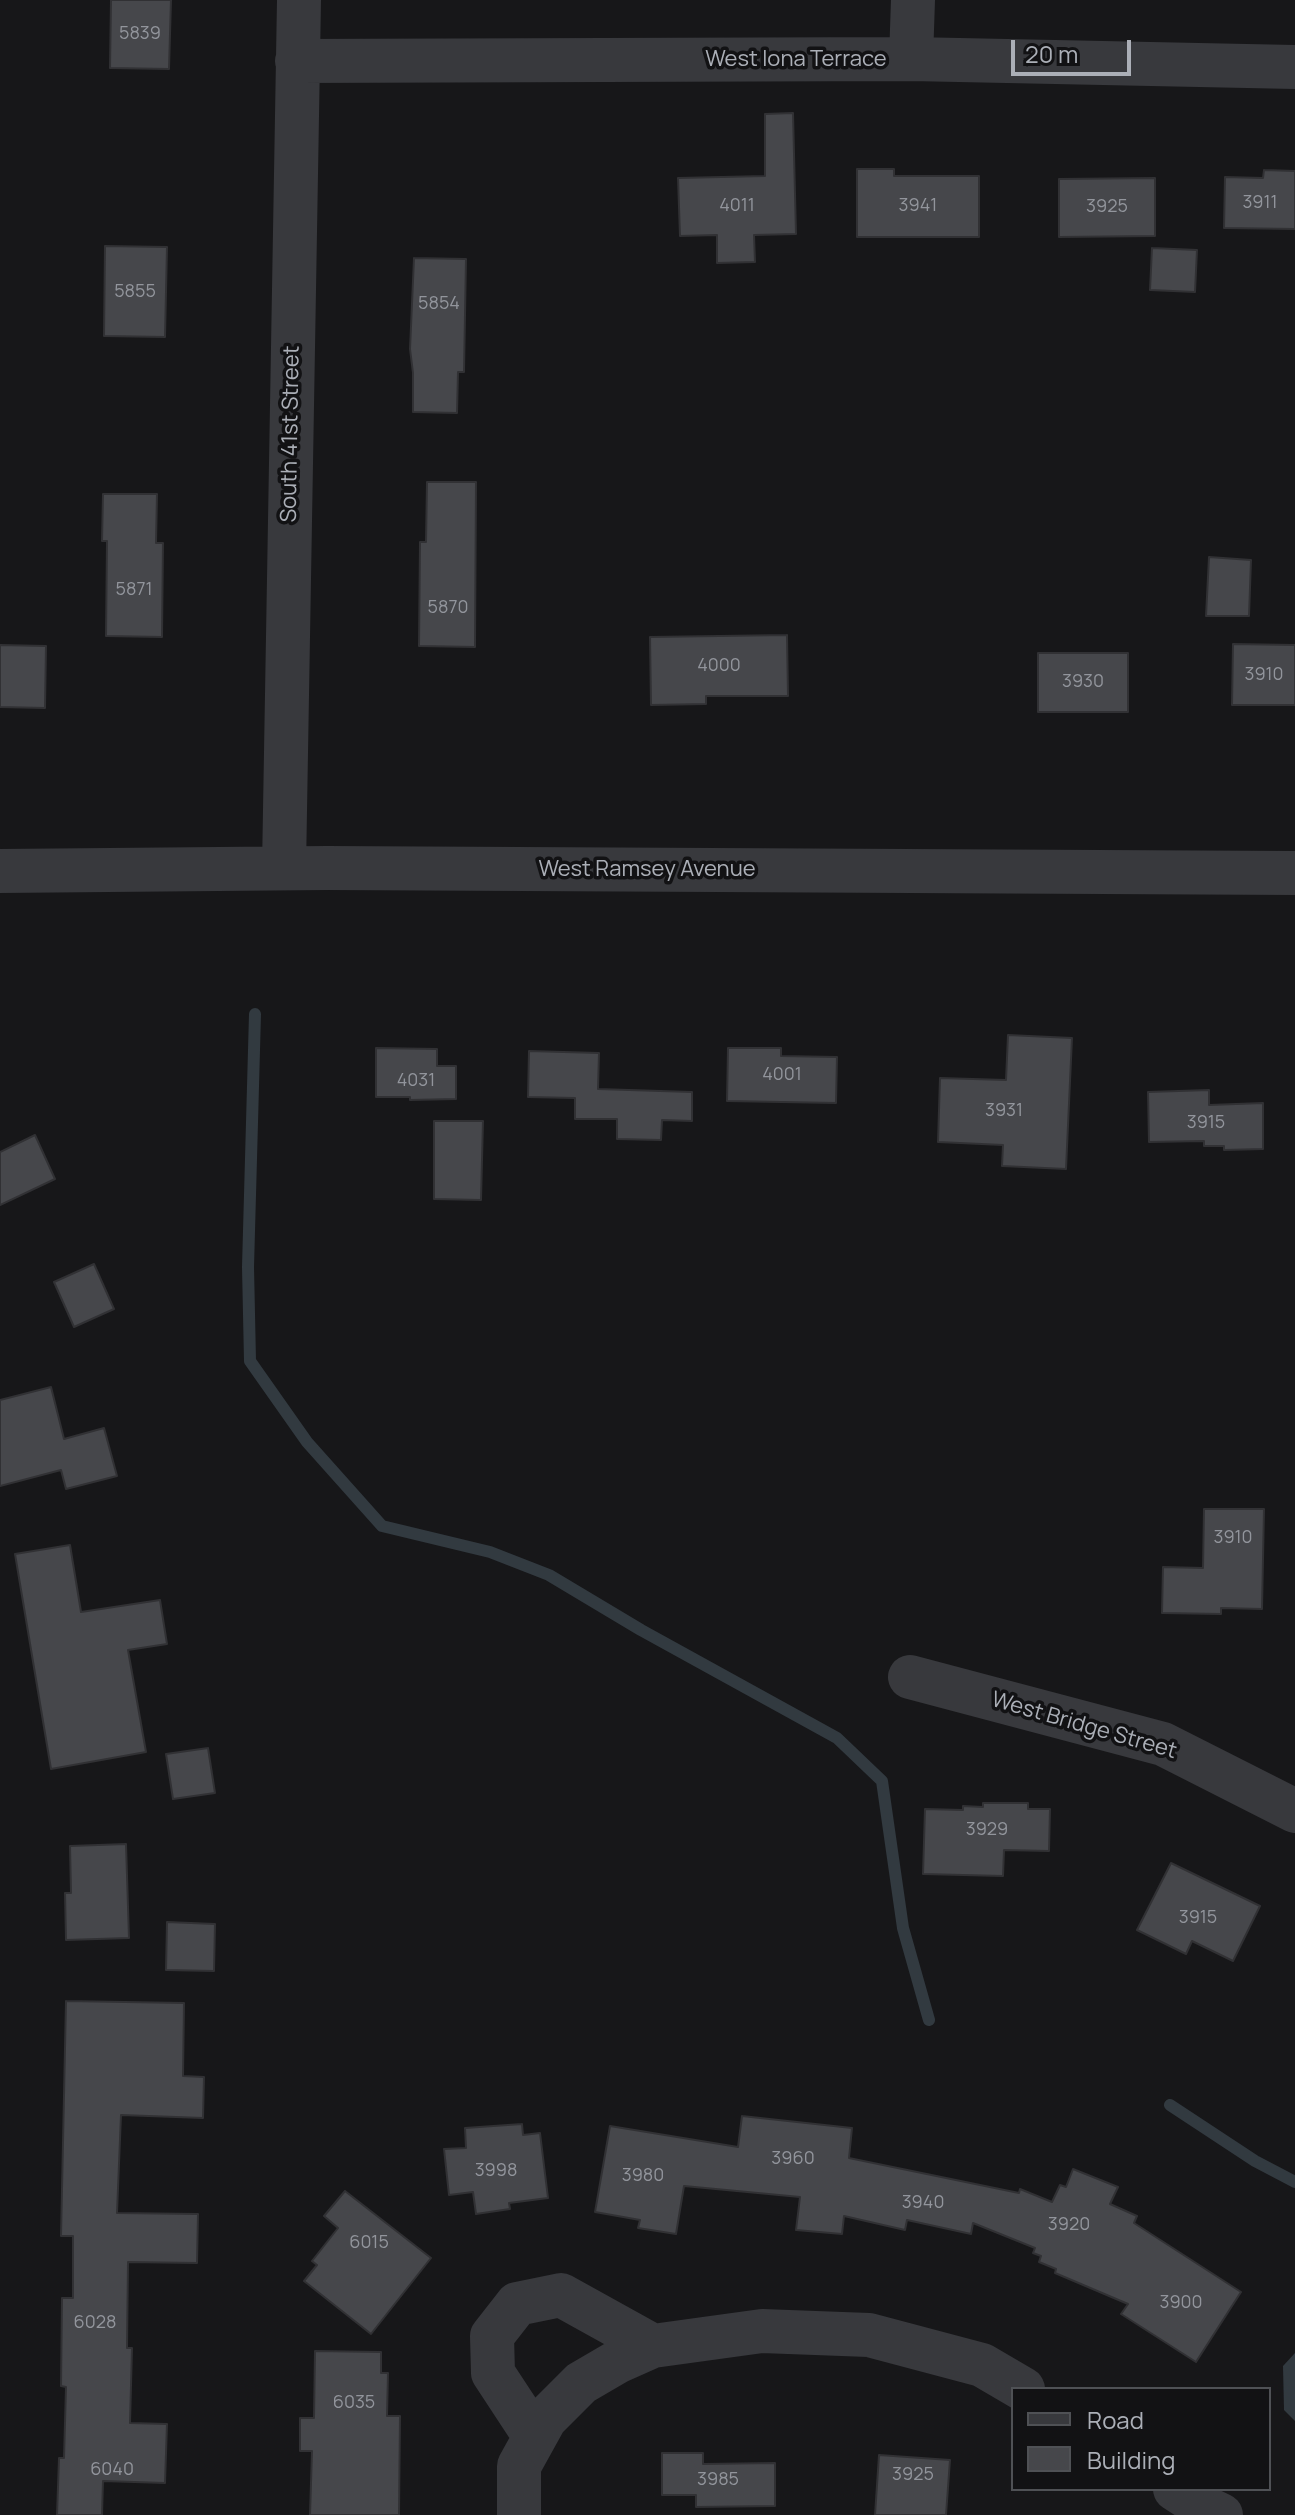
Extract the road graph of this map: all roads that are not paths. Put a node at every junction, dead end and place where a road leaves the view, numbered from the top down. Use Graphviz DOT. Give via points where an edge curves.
graph roads {
  1 [pos="299,0"];
  2 [pos="913,0"];
  3 [pos="911,59"];
  4 [pos="297,61"];
  5 [pos="1295,67"];
  6 [pos="284,868"];
  7 [pos="0,871"];
  8 [pos="1295,873"];
  9 [pos="910,1677"];
  10 [pos="1295,1811"];
  11 [pos="653,2346"];
  12 [pos="1020,2387"];
  13 [pos="527,2451"];
  14 [pos="519,2515"];
  1 -- 4 [label="street, South 41st Street"];
  2 -- 3 [label="street"];
  3 -- 4 [label="street, West Iona Terrace"];
  3 -- 5 [label="street, West Iona Terrace"];
  4 -- 6 [label="street, South 41st Street"];
  6 -- 7 [label="street, West Ramsey Avenue"];
  6 -- 8 [label="street, West Ramsey Avenue"];
  9 -- 10 [label="street, West Bridge Street" via="1163,1744"];
  11 -- 12 [label="street" via="762,2331 869,2335 982,2365"];
  11 -- 13 [label="street" via="581,2383 545,2419"];
  11 -- 13 [label="street" via="561,2295 517,2304 492,2336 493,2373"];
  13 -- 14 [label="street"];
}
